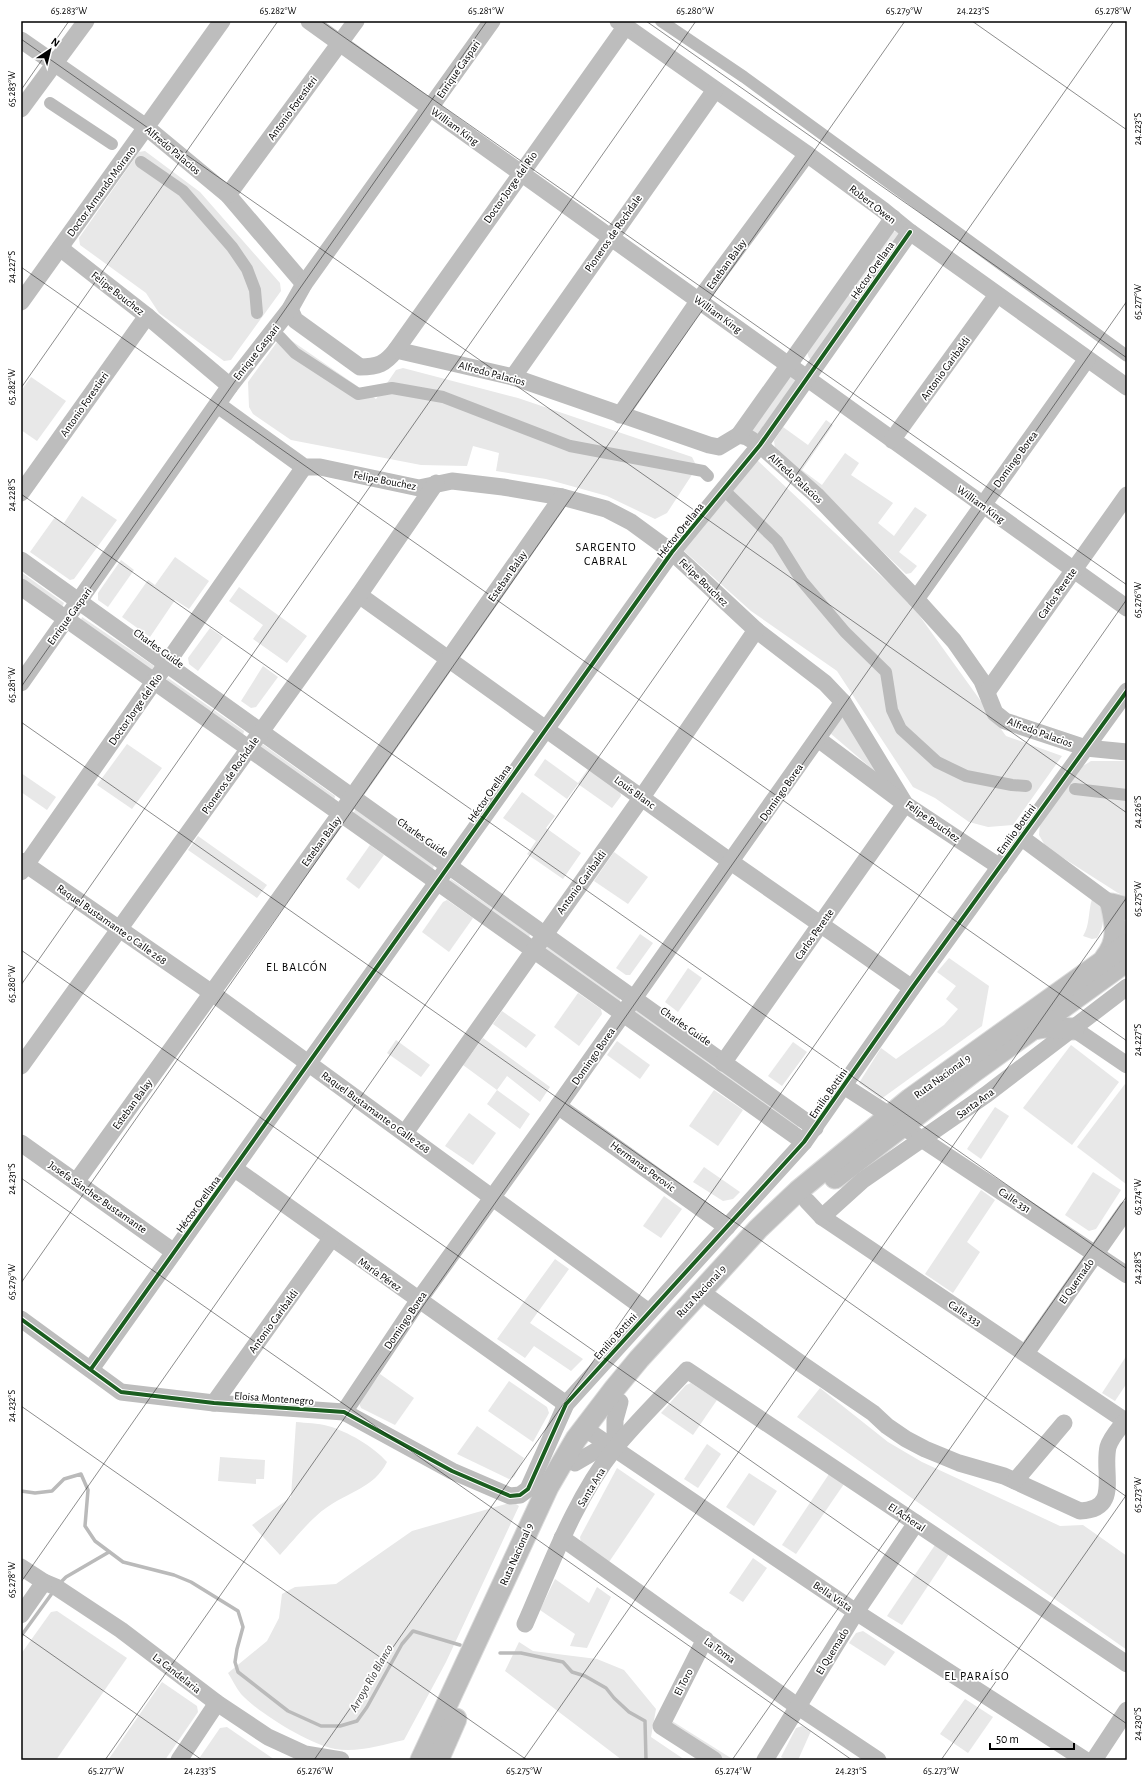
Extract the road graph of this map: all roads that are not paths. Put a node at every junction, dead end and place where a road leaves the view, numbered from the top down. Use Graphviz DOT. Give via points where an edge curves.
graph roads {
  1 [pos="86,21"];
  2 [pos="222,21"];
  3 [pos="309,21"];
  4 [pos="356,21"];
  5 [pos="492,21"];
  6 [pos="622,24"];
  7 [pos="21,40"];
  8 [pos="340,43"];
  9 [pos="55,63"];
  10 [pos="715,90"];
  11 [pos="430,108"];
  12 [pos="21,109"];
  13 [pos="146,127"];
  14 [pos="807,154"];
  15 [pos="520,173"];
  16 [pos="228,196"];
  17 [pos="893,218"];
  18 [pos="910,232"];
  19 [pos="610,236"];
  20 [pos="60,248"];
  21 [pos="304,284"];
  22 [pos="997,295"];
  23 [pos="699,300"];
  24 [pos="21,302"];
  25 [pos="290,309"];
  26 [pos="147,316"];
  27 [pos="396,350"];
  28 [pos="1087,359"];
  29 [pos="788,365"];
  30 [pos="513,377"];
  31 [pos="807,379"];
  32 [pos="230,386"];
  33 [pos="1127,387"];
  34 [pos="218,405"];
  35 [pos="620,415"];
  36 [pos="739,435"];
  37 [pos="892,440"];
  38 [pos="760,445"];
  39 [pos="304,467"];
  40 [pos="436,483"];
  41 [pos="21,493"];
  42 [pos="1127,495"];
  43 [pos="562,497"];
  44 [pos="982,506"];
  45 [pos="672,552"];
  46 [pos="21,560"];
  47 [pos="1073,570"];
  48 [pos="21,587"];
  49 [pos="360,595"];
  50 [pos="916,599"];
  51 [pos="79,602"];
  52 [pos="1127,608"];
  53 [pos="66,619"];
  54 [pos="756,630"];
  55 [pos="449,659"];
  56 [pos="166,664"];
  57 [pos="154,681"];
  58 [pos="21,684"];
  59 [pos="1127,691"];
  60 [pos="987,692"];
  61 [pos="844,702"];
  62 [pos="546,728"];
  63 [pos="260,732"];
  64 [pos="818,740"];
  65 [pos="249,748"];
  66 [pos="1086,748"];
  67 [pos="1127,752"];
  68 [pos="642,797"];
  69 [pos="352,798"];
  70 [pos="905,804"];
  71 [pos="341,813"];
  72 [pos="1022,838"];
  73 [pos="731,862"];
  74 [pos="23,866"];
  75 [pos="449,867"];
  76 [pos="1000,867"];
  77 [pos="438,882"];
  78 [pos="1122,909"];
  79 [pos="821,925"];
  80 [pos="121,929"];
  81 [pos="544,934"];
  82 [pos="1127,944"];
  83 [pos="532,951"];
  84 [pos="1105,959"];
  85 [pos="1127,961"];
  86 [pos="1127,987"];
  87 [pos="912,988"];
  88 [pos="212,993"];
  89 [pos="633,999"];
  90 [pos="622,1014"];
  91 [pos="1074,1029"];
  92 [pos="1033,1030"];
  93 [pos="723,1063"];
  94 [pos="309,1064"];
  95 [pos="1127,1065"];
  96 [pos="21,1066"];
  97 [pos="844,1086"];
  98 [pos="558,1106"];
  99 [pos="896,1120"];
  100 [pos="815,1128"];
  101 [pos="405,1133"];
  102 [pos="923,1139"];
  103 [pos="804,1142"];
  104 [pos="21,1143"];
  105 [pos="235,1169"];
  106 [pos="76,1182"];
  107 [pos="493,1197"];
  108 [pos="807,1200"];
  109 [pos="1127,1209"];
  110 [pos="822,1217"];
  111 [pos="727,1227"];
  112 [pos="331,1239"];
  113 [pos="174,1252"];
  114 [pos="1095,1254"];
  115 [pos="1127,1275"];
  116 [pos="711,1298"];
  117 [pos="418,1301"];
  118 [pos="649,1312"];
  119 [pos="21,1319"];
  120 [pos="1026,1353"];
  121 [pos="91,1369"];
  122 [pos="688,1370"];
  123 [pos="620,1402"];
  124 [pos="214,1403"];
  125 [pos="566,1404"];
  126 [pos="344,1412"];
  127 [pos="1126,1421"];
  128 [pos="1064,1423"];
  129 [pos="589,1432"];
  130 [pos="615,1449"];
  131 [pos="575,1463"];
  132 [pos="1015,1481"];
  133 [pos="528,1489"];
  134 [pos="916,1523"];
  135 [pos="562,1538"];
  136 [pos="21,1567"];
  137 [pos="44,1582"];
  138 [pos="856,1612"];
  139 [pos="21,1615"];
  140 [pos="525,1624"];
  141 [pos="705,1639"];
  142 [pos="1127,1664"];
  143 [pos="217,1703"];
  144 [pos="797,1706"];
  145 [pos="1127,1710"];
  146 [pos="308,1757"];
  147 [pos="179,1760"];
  148 [pos="341,1760"];
  149 [pos="421,1760"];
  150 [pos="438,1760"];
  151 [pos="714,1760"];
  152 [pos="765,1760"];
  153 [pos="878,1760"];
  154 [pos="1084,1760"];
  155 [pos="1094,1760"];
  1 -- 9 [label="street"];
  2 -- 13 [label="street, Doctor Armando Moirano"];
  3 -- 8 [label="street, William King"];
  4 -- 8 [label="street, Antonio Forestieri"];
  5 -- 11 [label="street, Enrique Gaspari"];
  6 -- 10 [label="street, Robert Owen"];
  6 -- 15 [label="street, Doctor Jorge del Río"];
  7 -- 9 [label="street, Alfredo Palacios"];
  8 -- 11 [label="street, William King"];
  8 -- 16 [label="street, Antonio Forestieri"];
  9 -- 12 [label="street"];
  9 -- 13 [label="street, Alfredo Palacios"];
  10 -- 14 [label="street, Robert Owen"];
  10 -- 19 [label="street, Pioneros de Rochdale"];
  11 -- 15 [label="street, William King"];
  11 -- 21 [label="street, Enrique Gaspari"];
  13 -- 16 [label="street, Alfredo Palacios"];
  13 -- 20 [label="street, Doctor Armando Moirano"];
  14 -- 17 [label="street, Robert Owen"];
  14 -- 23 [label="street, Esteban Balay"];
  15 -- 19 [label="street, William King"];
  15 -- 27 [label="street, Doctor Jorge del Río"];
  16 -- 21 [label="street, Alfredo Palacios"];
  17 -- 18 [label="street, Robert Owen"];
  17 -- 29 [label="street, Héctor Orellana"];
  18 -- 22 [label="street, Robert Owen"];
  18 -- 31 [label="street, Héctor Orellana"];
  19 -- 23 [label="street, William King"];
  19 -- 30 [label="street, Pioneros de Rochdale"];
  20 -- 24 [label="street, Doctor Armando Moirano"];
  20 -- 26 [label="street, Felipe Bouchez"];
  21 -- 25 [label="street, Enrique Gaspari"];
  22 -- 28 [label="street, Robert Owen"];
  22 -- 37 [label="street, Antonio Garibaldi"];
  23 -- 29 [label="street, William King"];
  23 -- 35 [label="street, Esteban Balay"];
  25 -- 27 [label="street" via="295,320 302,326 360,367 374,367 388,360"];
  25 -- 32 [label="street, Enrique Gaspari"];
  26 -- 32 [label="street, Felipe Bouchez"];
  26 -- 41 [label="street, Antonio Forestieri"];
  27 -- 30 [label="street, Alfredo Palacios"];
  28 -- 33 [label="street, Robert Owen"];
  28 -- 44 [label="street, Domingo Borea"];
  29 -- 31 [label="street, William King"];
  29 -- 36 [label="street, Héctor Orellana"];
  30 -- 35 [label="street, Alfredo Palacios"];
  31 -- 37 [label="street, William King"];
  31 -- 38 [label="street, Héctor Orellana"];
  32 -- 34 [label="street, Enrique Gaspari"];
  34 -- 39 [label="street"];
  34 -- 51 [label="street, Enrique Gaspari"];
  35 -- 36 [label="street, Alfredo Palacios" via="719,447"];
  36 -- 38 [label="street, Alfredo Palacios" via="748,437"];
  37 -- 44 [label="street, William King"];
  38 -- 45 [label="street, Héctor Orellana"];
  38 -- 50 [label="street, Alfredo Palacios" via="816,495"];
  39 -- 40 [label="street, Felipe Bouchez" via="320,467 419,488"];
  39 -- 56 [label="street, Doctor Jorge del Río"];
  40 -- 43 [label="street, Felipe Bouchez" via="452,481 503,486"];
  40 -- 49 [label="street, Pioneros de Rochdale"];
  42 -- 47 [label="street, Carlos Perette"];
  43 -- 45 [label="street, Felipe Bouchez" via="606,509 631,522"];
  43 -- 55 [label="street, Esteban Balay"];
  44 -- 47 [label="street, William King"];
  44 -- 50 [label="street, Domingo Borea"];
  45 -- 54 [label="street, Felipe Bouchez"];
  45 -- 62 [label="street, Héctor Orellana"];
  46 -- 51 [label="street, Charles Guide"];
  47 -- 52 [label="street, William King"];
  47 -- 60 [label="street, Carlos Perette"];
  48 -- 53 [label="street"];
  49 -- 55 [label="street, Louis Blanc"];
  49 -- 63 [label="street, Pioneros de Rochdale"];
  50 -- 60 [label="street, Alfredo Palacios" via="954,642"];
  51 -- 53 [label="street, Enrique Gaspari"];
  51 -- 56 [label="street, Charles Guide"];
  53 -- 57 [label="street"];
  53 -- 58 [label="street, Enrique Gaspari"];
  54 -- 61 [label="street, Felipe Bouchez" via="825,683"];
  54 -- 68 [label="street, Antonio Garibaldi"];
  55 -- 62 [label="street, Louis Blanc"];
  55 -- 69 [label="street, Esteban Balay"];
  56 -- 57 [label="street, Doctor Jorge del Río"];
  56 -- 63 [label="street, Charles Guide"];
  57 -- 65 [label="street"];
  57 -- 74 [label="street, Doctor Jorge del Río"];
  59 -- 66 [label="street, Emilio Bottini"];
  60 -- 66 [label="street, Alfredo Palacios" via="994,713 1006,721"];
  61 -- 64 [label="street, Domingo Borea"];
  61 -- 70 [label="street, Felipe Bouchez"];
  62 -- 68 [label="street, Louis Blanc"];
  62 -- 75 [label="street, Héctor Orellana"];
  63 -- 65 [label="street, Pioneros de Rochdale"];
  63 -- 69 [label="street, Charles Guide"];
  64 -- 70 [label="street"];
  64 -- 73 [label="street, Domingo Borea"];
  65 -- 71 [label="street"];
  65 -- 80 [label="street, Pioneros de Rochdale"];
  66 -- 67 [label="street, Alfredo Palacios"];
  66 -- 72 [label="street, Emilio Bottini"];
  68 -- 73 [label="street, Louis Blanc"];
  68 -- 81 [label="street, Antonio Garibaldi"];
  69 -- 71 [label="street, Esteban Balay"];
  69 -- 75 [label="street, Charles Guide"];
  70 -- 76 [label="street, Felipe Bouchez"];
  70 -- 79 [label="street, Carlos Perette"];
  71 -- 77 [label="street"];
  71 -- 88 [label="street, Esteban Balay"];
  72 -- 76 [label="street, Emilio Bottini"];
  72 -- 78 [label="street"];
  73 -- 79 [label="street, Louis Blanc"];
  73 -- 89 [label="street, Domingo Borea"];
  74 -- 80 [label="street, Raquel Bustamante o Calle 268"];
  75 -- 77 [label="street, Héctor Orellana"];
  75 -- 81 [label="street, Charles Guide"];
  76 -- 87 [label="street, Emilio Bottini"];
  77 -- 83 [label="street"];
  77 -- 94 [label="street, Héctor Orellana"];
  78 -- 84 [label="main road" via="1112,950"];
  79 -- 87 [label="street, Louis Blanc"];
  79 -- 93 [label="street, Carlos Perette"];
  80 -- 88 [label="street, Raquel Bustamante o Calle 268"];
  80 -- 96 [label="street, Pioneros de Rochdale"];
  81 -- 83 [label="street, Antonio Garibaldi"];
  81 -- 89 [label="street, Charles Guide"];
  82 -- 84 [label="main road, Ruta Nacional 9"];
  83 -- 90 [label="street"];
  83 -- 101 [label="street, Antonio Garibaldi"];
  84 -- 99 [label="main road, Ruta Nacional 9"];
  85 -- 92 [label="main road, Ruta Nacional 9"];
  86 -- 91 [label="street, Santa Ana"];
  87 -- 97 [label="street, Emilio Bottini"];
  88 -- 94 [label="street, Raquel Bustamante o Calle 268"];
  88 -- 106 [label="street, Esteban Balay"];
  89 -- 90 [label="street, Domingo Borea"];
  89 -- 93 [label="street, Charles Guide"];
  90 -- 98 [label="street, Domingo Borea"];
  90 -- 103 [label="street"];
  91 -- 92 [label="main road" via="1046,1026"];
  91 -- 95 [label="street"];
  91 -- 102 [label="street, Santa Ana"];
  92 -- 99 [label="main road, Ruta Nacional 9"];
  93 -- 100 [label="street, Charles Guide"];
  94 -- 101 [label="street, Raquel Bustamante o Calle 268"];
  94 -- 105 [label="street, Héctor Orellana"];
  97 -- 99 [label="street, Calle 331"];
  97 -- 100 [label="street, Emilio Bottini"];
  98 -- 107 [label="street, Domingo Borea"];
  98 -- 111 [label="street, Hermanas Perovic"];
  99 -- 102 [label="street, Calle 331"];
  99 -- 108 [label="main road, Ruta Nacional 9"];
  99 -- 129 [label="main road, Ruta Nacional 9" via="803,1186 773,1214 615,1388"];
  100 -- 103 [label="street, Emilio Bottini"];
  101 -- 107 [label="street, Raquel Bustamante o Calle 268"];
  102 -- 110 [label="street, Santa Ana" via="863,1180"];
  102 -- 114 [label="street, Calle 331"];
  103 -- 111 [label="street, Emilio Bottini"];
  104 -- 106 [label="street, Josefa Sánchez Bustamante"];
  105 -- 112 [label="street, María Pérez"];
  105 -- 113 [label="street, Héctor Orellana"];
  106 -- 113 [label="street, Josefa Sánchez Bustamante"];
  107 -- 117 [label="street, Domingo Borea"];
  107 -- 118 [label="street, Raquel Bustamante o Calle 268"];
  108 -- 110 [label="street, Calle 333"];
  108 -- 116 [label="main road, Ruta Nacional 9" via="756,1249"];
  109 -- 114 [label="street, El Quemado"];
  110 -- 120 [label="street, Calle 333"];
  111 -- 118 [label="street, Emilio Bottini"];
  112 -- 117 [label="street, María Pérez"];
  112 -- 124 [label="street, Antonio Garibaldi"];
  113 -- 121 [label="street, Héctor Orellana"];
  114 -- 115 [label="street, Calle 331"];
  114 -- 120 [label="street, El Quemado"];
  116 -- 123 [label="main road, Ruta Nacional 9"];
  116 -- 132 [label="street" via="906,1439 925,1450"];
  117 -- 125 [label="street, María Pérez"];
  117 -- 126 [label="street, Domingo Borea"];
  118 -- 125 [label="street, Emilio Bottini"];
  119 -- 121 [label="street, Eloisa Montenegro"];
  120 -- 127 [label="street, Calle 333"];
  121 -- 124 [label="street, Eloisa Montenegro" via="121,1392"];
  122 -- 130 [label="street, Santa Ana"];
  122 -- 134 [label="street, El Acheral"];
  123 -- 129 [label="main road, Ruta Nacional 9"];
  123 -- 130 [label="street" via="615,1420"];
  124 -- 126 [label="street, Eloisa Montenegro"];
  125 -- 133 [label="street, Emilio Bottini"];
  126 -- 133 [label="street, Eloisa Montenegro" via="452,1470 502,1493 510,1496 520,1495"];
  127 -- 132 [label="street" via="1108,1448 1109,1488 1102,1503 1092,1511 1068,1507"];
  128 -- 132 [label="street"];
  129 -- 130 [label="street, Bella Vista"];
  129 -- 131 [label="main road, Ruta Nacional 9"];
  129 -- 149 [label="main road, Ruta Nacional 9" via="560,1466 531,1520"];
  130 -- 131 [label="street" via="599,1449"];
  130 -- 135 [label="street, Santa Ana" via="587,1490"];
  130 -- 138 [label="street, Bella Vista"];
  131 -- 150 [label="main road, Ruta Nacional 9" via="547,1514"];
  134 -- 138 [label="street, El Quemado"];
  134 -- 142 [label="street, El Acheral"];
  135 -- 140 [label="street, Santa Ana"];
  135 -- 141 [label="street, La Toma"];
  136 -- 137 [label="street, La Candelaria"];
  137 -- 139 [label="street"];
  137 -- 143 [label="street, La Candelaria" via="56,1587 121,1630"];
  138 -- 144 [label="street, El Quemado"];
  138 -- 154 [label="street, Bella Vista"];
  141 -- 144 [label="street, La Toma"];
  141 -- 151 [label="street, El Toro" via="661,1726"];
  143 -- 146 [label="street, La Candelaria" via="268,1737"];
  143 -- 147 [label="street"];
  144 -- 152 [label="street, El Quemado"];
  144 -- 153 [label="street, La Toma"];
  145 -- 155 [label="street"];
  146 -- 148 [label="street, La Candelaria"];
}
